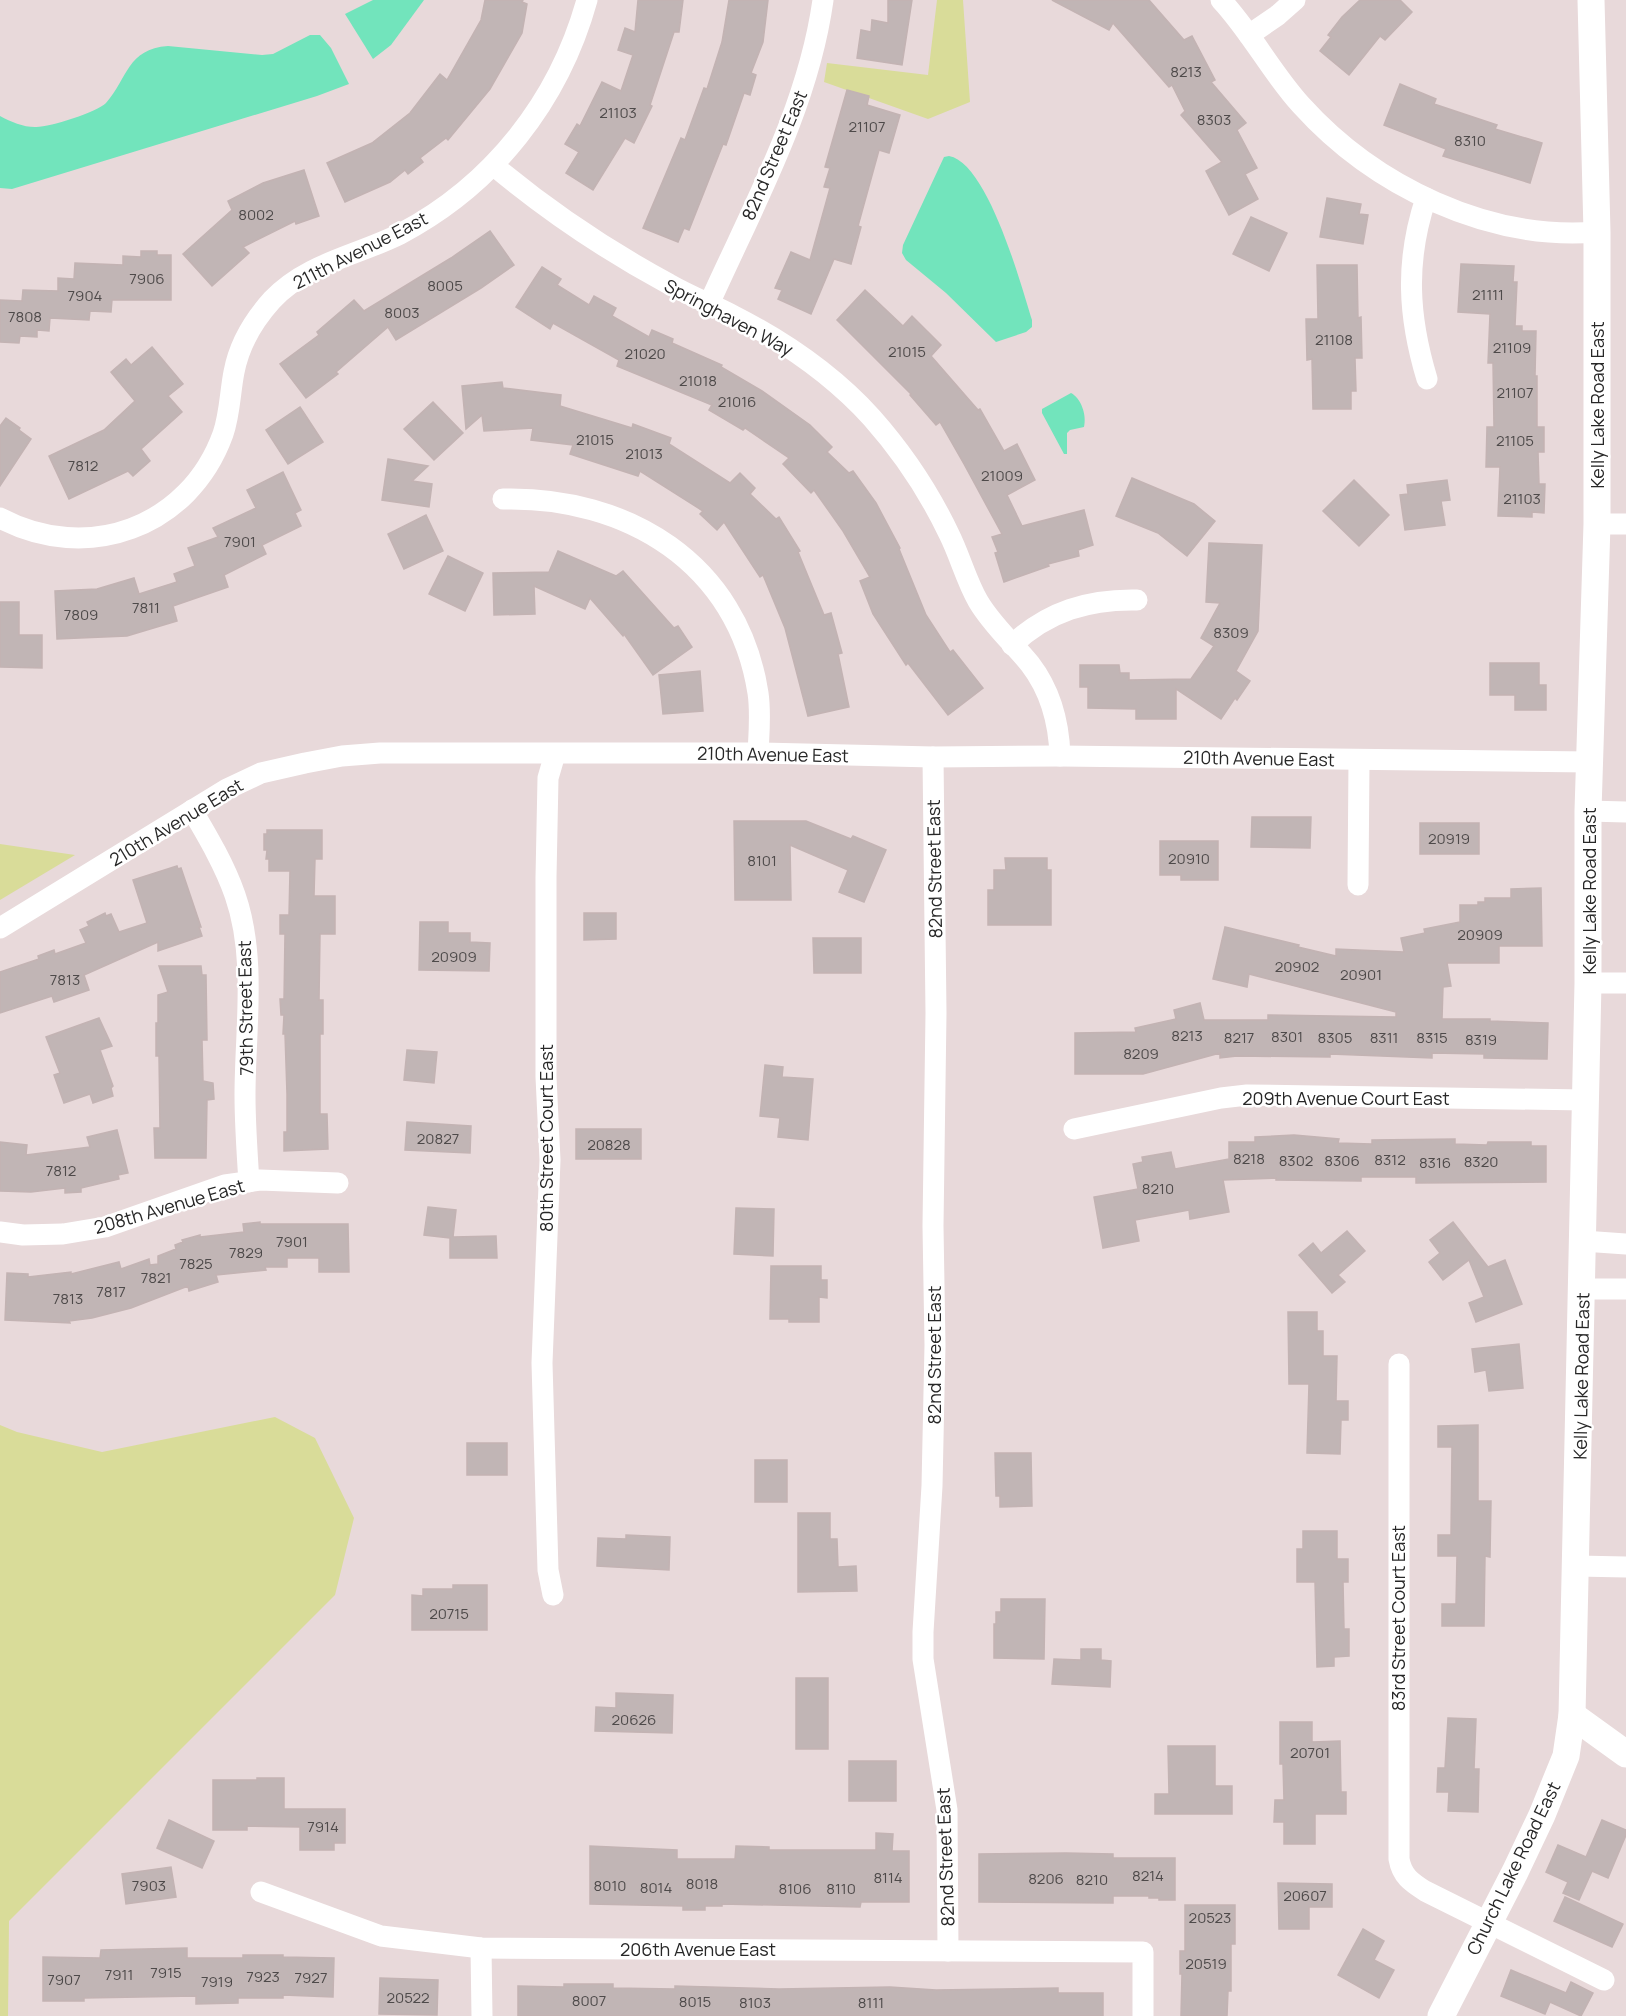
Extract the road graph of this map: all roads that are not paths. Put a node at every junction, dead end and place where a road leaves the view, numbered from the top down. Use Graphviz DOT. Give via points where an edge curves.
graph roads {
  1 [pos="587,0"];
  2 [pos="823,0"];
  3 [pos="1221,0"];
  4 [pos="1295,0"];
  5 [pos="1591,0"];
  6 [pos="1249,35"];
  7 [pos="493,165"];
  8 [pos="1426,198"];
  9 [pos="1597,232"];
  10 [pos="709,304"];
  11 [pos="1427,379"];
  12 [pos="503,499"];
  13 [pos="0,518"];
  14 [pos="1597,524"];
  15 [pos="1626,524"];
  16 [pos="1137,600"];
  17 [pos="1012,645"];
  18 [pos="758,753"];
  19 [pos="555,754"];
  20 [pos="1060,756"];
  21 [pos="933,757"];
  22 [pos="1359,759"];
  23 [pos="1591,762"];
  24 [pos="192,810"];
  25 [pos="1588,811"];
  26 [pos="1626,812"];
  27 [pos="1358,885"];
  28 [pos="0,928"];
  29 [pos="1588,983"];
  30 [pos="1626,983"];
  31 [pos="1585,1100"];
  32 [pos="1074,1128"];
  33 [pos="249,1182"];
  34 [pos="338,1183"];
  35 [pos="0,1232"];
  36 [pos="1583,1241"];
  37 [pos="1626,1244"];
  38 [pos="1582,1289"];
  39 [pos="1626,1289"];
  40 [pos="1399,1364"];
  41 [pos="1577,1566"];
  42 [pos="1626,1567"];
  43 [pos="553,1595"];
  44 [pos="1572,1715"];
  45 [pos="1626,1754"];
  46 [pos="261,1892"];
  47 [pos="1489,1922"];
  48 [pos="481,1948"];
  49 [pos="948,1951"];
  50 [pos="1604,1980"];
  51 [pos="482,2016"];
  52 [pos="1143,2016"];
  53 [pos="1441,2016"];
  1 -- 7 [label="street, 211th Avenue East" via="556,81 532,119"];
  2 -- 10 [label="street, 82nd Street East" via="808,71 790,125"];
  3 -- 6 [label="street"];
  4 -- 6 [label="street"];
  5 -- 9 [label="street, Kelly Lake Road East"];
  6 -- 8 [label="street" via="1301,105 1330,134 1391,179"];
  7 -- 10 [label="street, Springhaven Way" via="561,219 609,250"];
  7 -- 13 [label="street, 211th Avenue East" via="444,207 399,234 307,272 272,300 242,345 224,432 214,454 204,473 164,512 143,524 94,538 38,534"];
  8 -- 9 [label="street" via="1497,223 1538,231"];
  8 -- 11 [label="street" via="1414,242 1411,273 1412,314"];
  9 -- 14 [label="street, Kelly Lake Road East"];
  10 -- 17 [label="street, Springhaven Way" via="774,337 813,364 871,417 932,500 977,599"];
  12 -- 18 [label="street" via="564,502 610,515 655,536 700,572 730,614 749,655 758,693"];
  14 -- 15 [label="street"];
  14 -- 23 [label="street, Kelly Lake Road East"];
  16 -- 17 [label="street" via="1092,602 1068,609 1024,633"];
  17 -- 20 [label="street, Springhaven Way" via="1044,687 1055,715"];
  18 -- 19 [label="street, 210th Avenue East"];
  18 -- 21 [label="street, 210th Avenue East"];
  19 -- 24 [label="street, 210th Avenue East" via="412,752 342,756 261,773"];
  19 -- 43 [label="street, 80th Street Court East" via="548,778 546,1077 550,1160 542,1363 548,1570"];
  20 -- 21 [label="street, 210th Avenue East"];
  20 -- 22 [label="street, 210th Avenue East"];
  21 -- 49 [label="street, 82nd Street East" via="935,1346 923,1650 946,1810"];
  22 -- 23 [label="street, 210th Avenue East"];
  22 -- 27 [label="street"];
  23 -- 25 [label="street, Kelly Lake Road East"];
  24 -- 28 [label="street, 210th Avenue East"];
  24 -- 33 [label="street, 79th Street East" via="235,895 244,933 248,978 245,1096"];
  25 -- 26 [label="street"];
  25 -- 29 [label="street, Kelly Lake Road East"];
  29 -- 30 [label="street"];
  29 -- 31 [label="street, Kelly Lake Road East"];
  31 -- 32 [label="street, 209th Avenue Court East" via="1247,1095"];
  31 -- 36 [label="street, Kelly Lake Road East"];
  33 -- 34 [label="street, 208th Avenue East"];
  33 -- 35 [label="street, 208th Avenue East" via="225,1185 105,1227 63,1234"];
  36 -- 37 [label="street"];
  36 -- 38 [label="street, Kelly Lake Road East"];
  38 -- 39 [label="street"];
  38 -- 41 [label="street, Kelly Lake Road East"];
  40 -- 47 [label="street, 83rd Street Court East" via="1399,1859 1409,1881"];
  41 -- 42 [label="street"];
  41 -- 44 [label="street, Kelly Lake Road East"];
  44 -- 45 [label="street"];
  44 -- 47 [label="street, Church Lake Road East" via="1566,1756 1542,1815"];
  46 -- 48 [label="street, 206th Avenue East" via="381,1936"];
  47 -- 50 [label="street"];
  47 -- 53 [label="street, Church Lake Road East"];
  48 -- 49 [label="street, 206th Avenue East"];
  48 -- 51 [label="street"];
  49 -- 52 [label="street, 206th Avenue East" via="1143,1952"];
}
